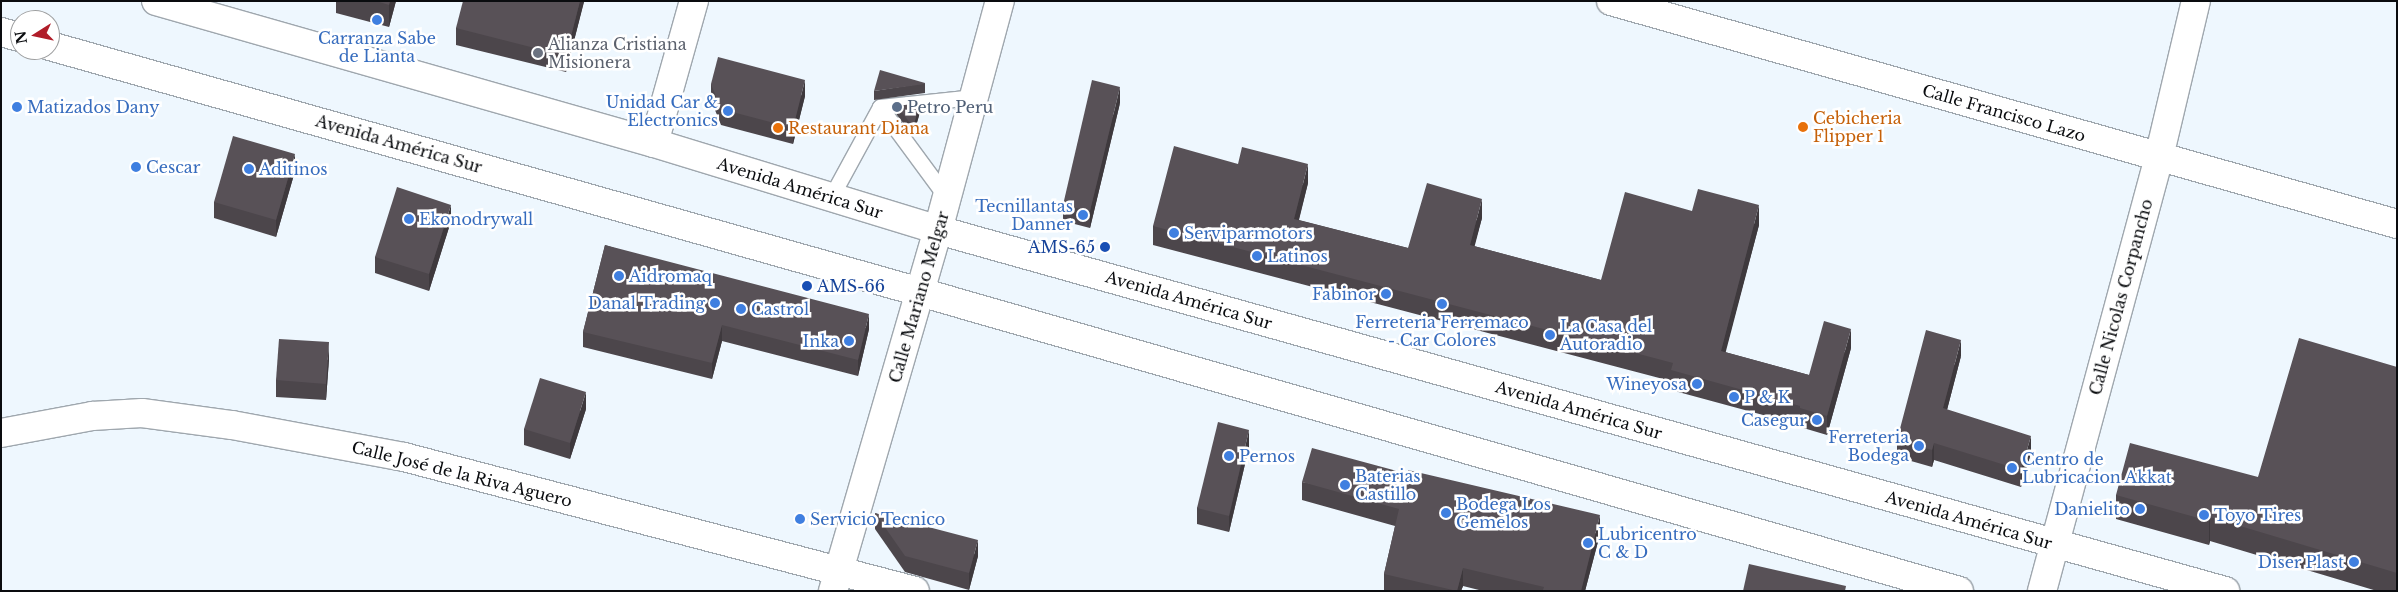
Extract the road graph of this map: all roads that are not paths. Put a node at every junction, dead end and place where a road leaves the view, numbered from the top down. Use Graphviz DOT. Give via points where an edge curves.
graph roads {
  1 [pos="156,1"];
  2 [pos="694,1"];
  3 [pos="1000,1"];
  4 [pos="1611,1"];
  5 [pos="2196,1"];
  6 [pos="60,49"];
  7 [pos="974,97"];
  8 [pos="880,107"];
  9 [pos="654,143"];
  10 [pos="2159,157"];
  11 [pos="831,197"];
  12 [pos="947,198"];
  13 [pos="2397,224"];
  14 [pos="938,230"];
  15 [pos="920,292"];
  16 [pos="1,432"];
  17 [pos="2054,544"];
  18 [pos="836,580"];
  19 [pos="915,591"];
  20 [pos="1958,591"];
  21 [pos="2042,591"];
  22 [pos="2225,591"];
  1 -- 9 [label="main road, Avenida América Sur"];
  2 -- 9 [label="main road"];
  3 -- 7 [label="main road, Calle Mariano Melgar"];
  4 -- 10 [label="main road, Calle Francisco Lazo"];
  5 -- 10 [label="main road, Calle Nicolas Corpancho"];
  6 -- 15 [label="main road, Avenida América Sur"];
  7 -- 8 [label="lane"];
  7 -- 12 [label="main road, Calle Mariano Melgar"];
  8 -- 11 [label="lane"];
  8 -- 12 [label="lane"];
  9 -- 11 [label="main road, Avenida América Sur"];
  10 -- 13 [label="main road, Calle Francisco Lazo"];
  10 -- 17 [label="main road, Calle Nicolas Corpancho"];
  11 -- 14 [label="main road, Avenida América Sur"];
  12 -- 14 [label="main road, Calle Mariano Melgar"];
  14 -- 15 [label="main road, Calle Mariano Melgar"];
  14 -- 17 [label="main road, Avenida América Sur"];
  15 -- 18 [label="main road, Calle Mariano Melgar"];
  15 -- 20 [label="main road, Avenida América Sur"];
  16 -- 18 [label="main road, Calle José de la Riva Aguero" via="92,416 142,413 232,425 404,457"];
  17 -- 21 [label="main road, Calle Nicolas Corpancho"];
  17 -- 22 [label="main road, Avenida América Sur"];
  18 -- 19 [label="main road, Calle José de la Riva Aguero"];
}
